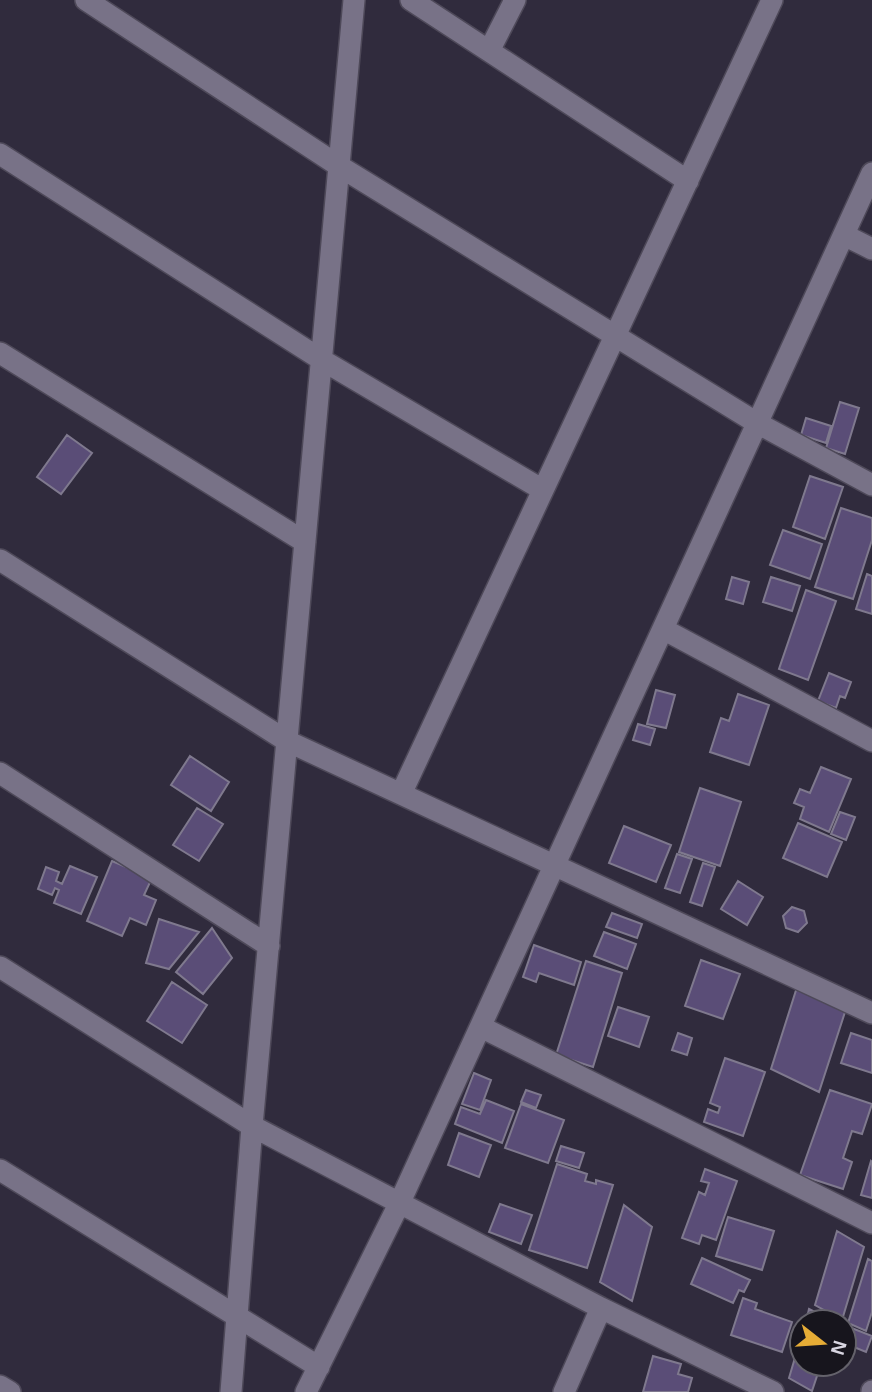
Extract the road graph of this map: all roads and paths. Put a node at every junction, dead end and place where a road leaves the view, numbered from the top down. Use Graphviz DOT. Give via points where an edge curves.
graph roads {
  1 [pos="86,0"];
  2 [pos="354,0"];
  3 [pos="411,0"];
  4 [pos="515,0"];
  5 [pos="772,0"];
  6 [pos="489,51"];
  7 [pos="0,154"];
  8 [pos="339,166"];
  9 [pos="872,173"];
  10 [pos="688,181"];
  11 [pos="844,235"];
  12 [pos="872,249"];
  13 [pos="616,335"];
  14 [pos="0,353"];
  15 [pos="322,360"];
  16 [pos="757,423"];
  17 [pos="872,485"];
  18 [pos="543,490"];
  19 [pos="305,542"];
  20 [pos="0,561"];
  21 [pos="663,629"];
  22 [pos="287,741"];
  23 [pos="872,741"];
  24 [pos="0,773"];
  25 [pos="401,794"];
  26 [pos="555,863"];
  27 [pos="268,946"];
  28 [pos="0,967"];
  29 [pos="872,1013"];
  30 [pos="481,1027"];
  31 [pos="252,1126"];
  32 [pos="0,1170"];
  33 [pos="399,1204"];
  34 [pos="872,1223"];
  35 [pos="601,1308"];
  36 [pos="238,1317"];
  37 [pos="318,1367"];
  38 [pos="0,1386"];
  39 [pos="10,1392"];
  40 [pos="231,1392"];
  41 [pos="306,1392"];
  42 [pos="564,1392"];
  43 [pos="773,1392"];
  1 -- 8 [label="street"];
  2 -- 8 [label="street"];
  3 -- 6 [label="street"];
  4 -- 6 [label="street"];
  5 -- 10 [label="street"];
  6 -- 10 [label="street"];
  7 -- 15 [label="street"];
  8 -- 13 [label="street"];
  8 -- 15 [label="street"];
  9 -- 11 [label="street"];
  10 -- 13 [label="street"];
  11 -- 12 [label="street"];
  11 -- 16 [label="street"];
  13 -- 16 [label="street"];
  13 -- 18 [label="street"];
  14 -- 19 [label="street"];
  15 -- 18 [label="street"];
  15 -- 19 [label="street"];
  16 -- 17 [label="street"];
  16 -- 21 [label="street"];
  18 -- 25 [label="street"];
  19 -- 22 [label="street"];
  20 -- 22 [label="street"];
  21 -- 23 [label="street"];
  21 -- 26 [label="street"];
  22 -- 25 [label="street"];
  22 -- 27 [label="street"];
  24 -- 27 [label="street"];
  25 -- 26 [label="street"];
  26 -- 29 [label="street"];
  26 -- 30 [label="street"];
  27 -- 31 [label="street"];
  28 -- 31 [label="street"];
  30 -- 33 [label="street"];
  30 -- 34 [label="street"];
  31 -- 33 [label="street"];
  31 -- 36 [label="street"];
  32 -- 36 [label="street"];
  33 -- 35 [label="street"];
  33 -- 37 [label="street"];
  35 -- 42 [label="street"];
  35 -- 43 [label="street"];
  36 -- 37 [label="street"];
  36 -- 40 [label="street"];
  37 -- 41 [label="street"];
  38 -- 39 [label="street"];
}
